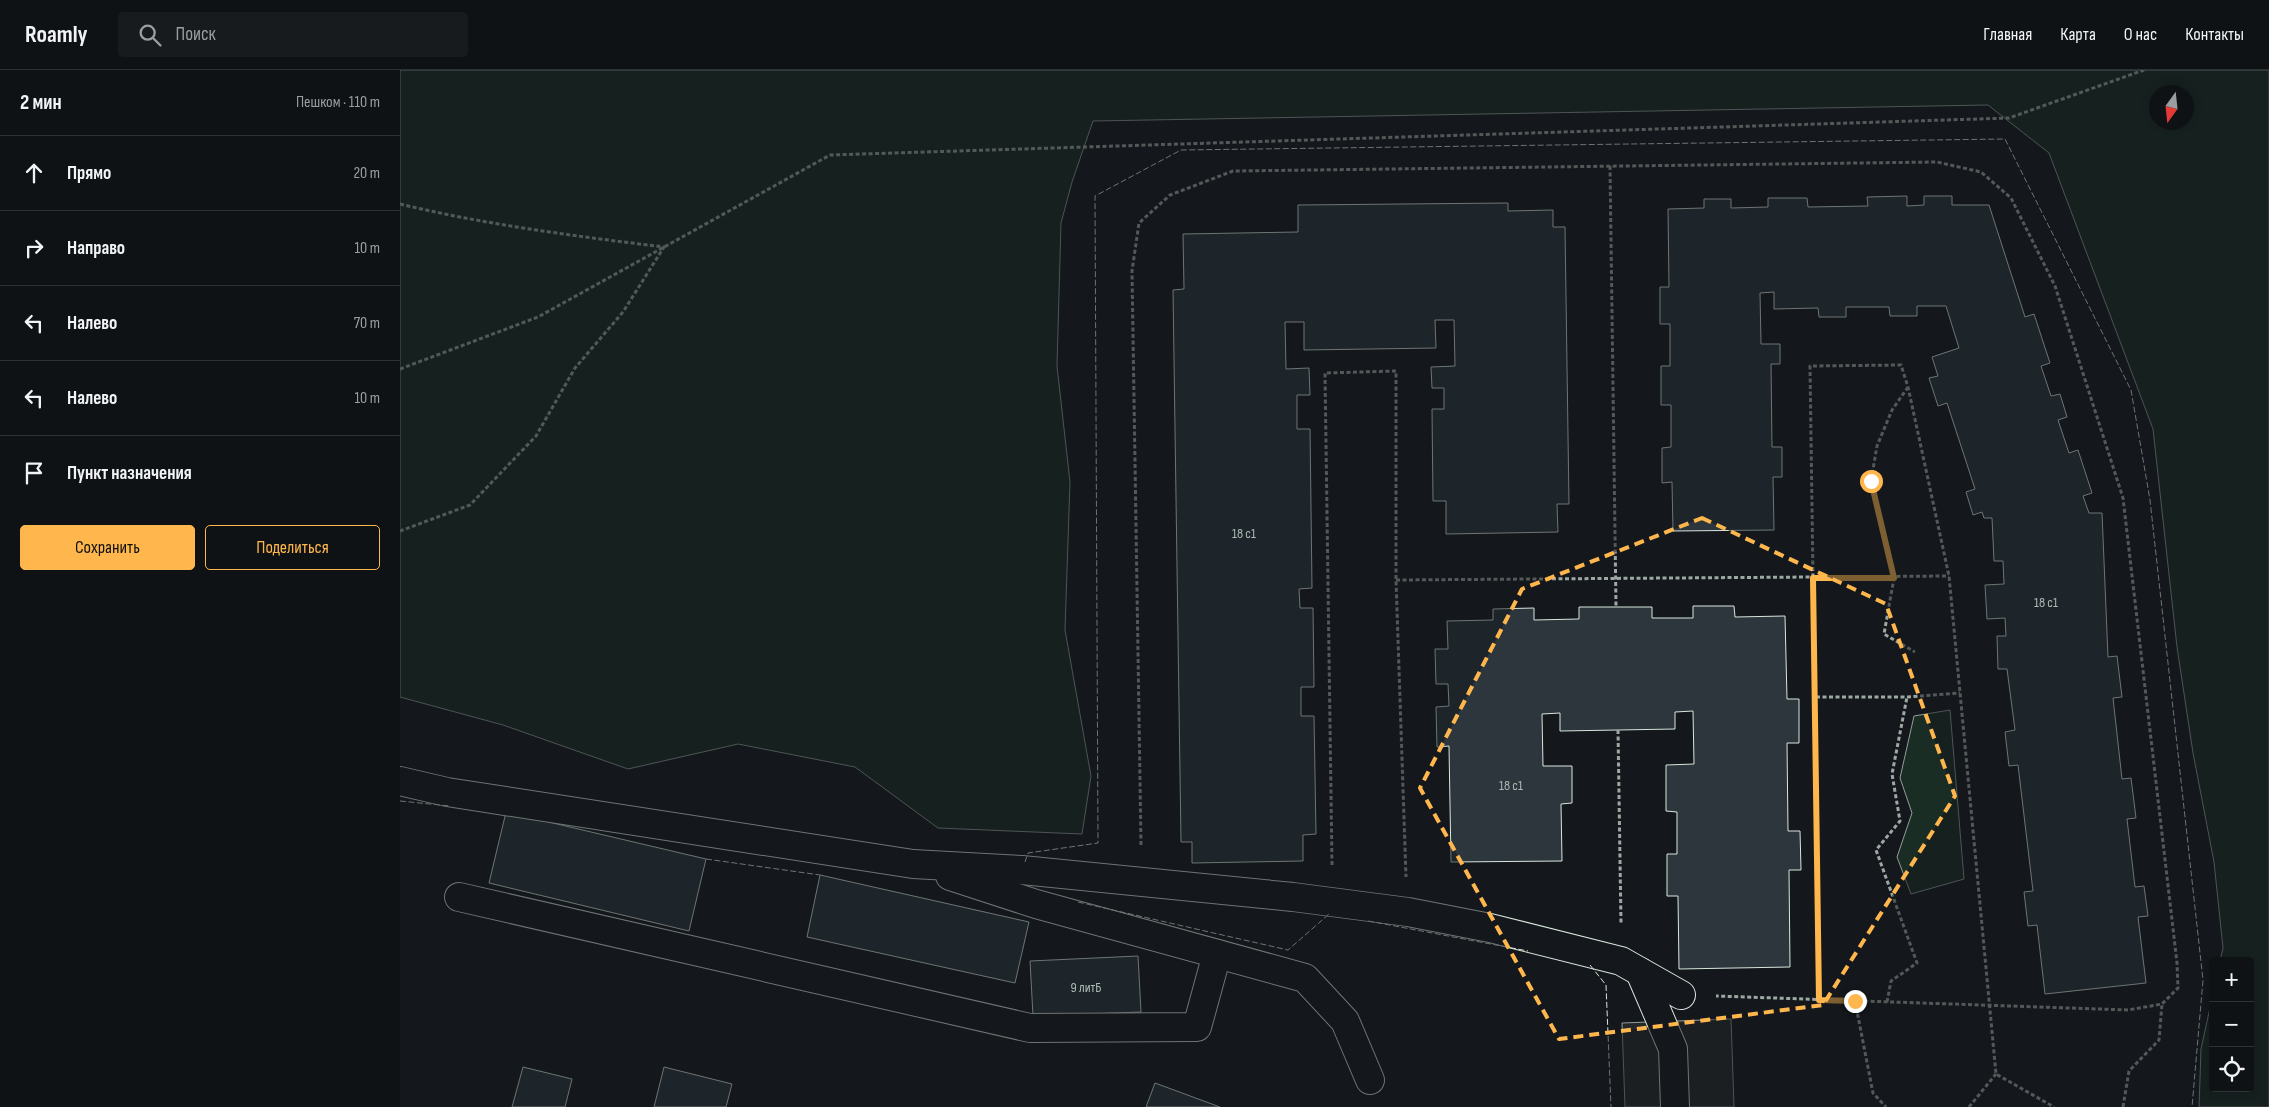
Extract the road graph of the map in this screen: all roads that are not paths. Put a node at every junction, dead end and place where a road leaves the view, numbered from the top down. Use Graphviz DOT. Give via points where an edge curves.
graph roads {
  1 [pos="400,782"];
  2 [pos="913,864"];
  3 [pos="459,897"];
  4 [pos="1217,954"];
  5 [pos="1631,966"];
  6 [pos="1681,995"];
  7 [pos="1370,1080"];
  8 [pos="1675,1107"];
  1 -- 2 [label="lane"];
  2 -- 4 [label="lane" via="1036,904"];
  2 -- 5 [label="lane" via="1022,870 1408,912 1490,928"];
  3 -- 4 [label="lane" via="1030,1028 1197,1027"];
  4 -- 7 [label="lane" via="1304,978 1345,1021"];
  5 -- 6 [label="lane"];
  5 -- 8 [label="lane" via="1673,1049"];
}
